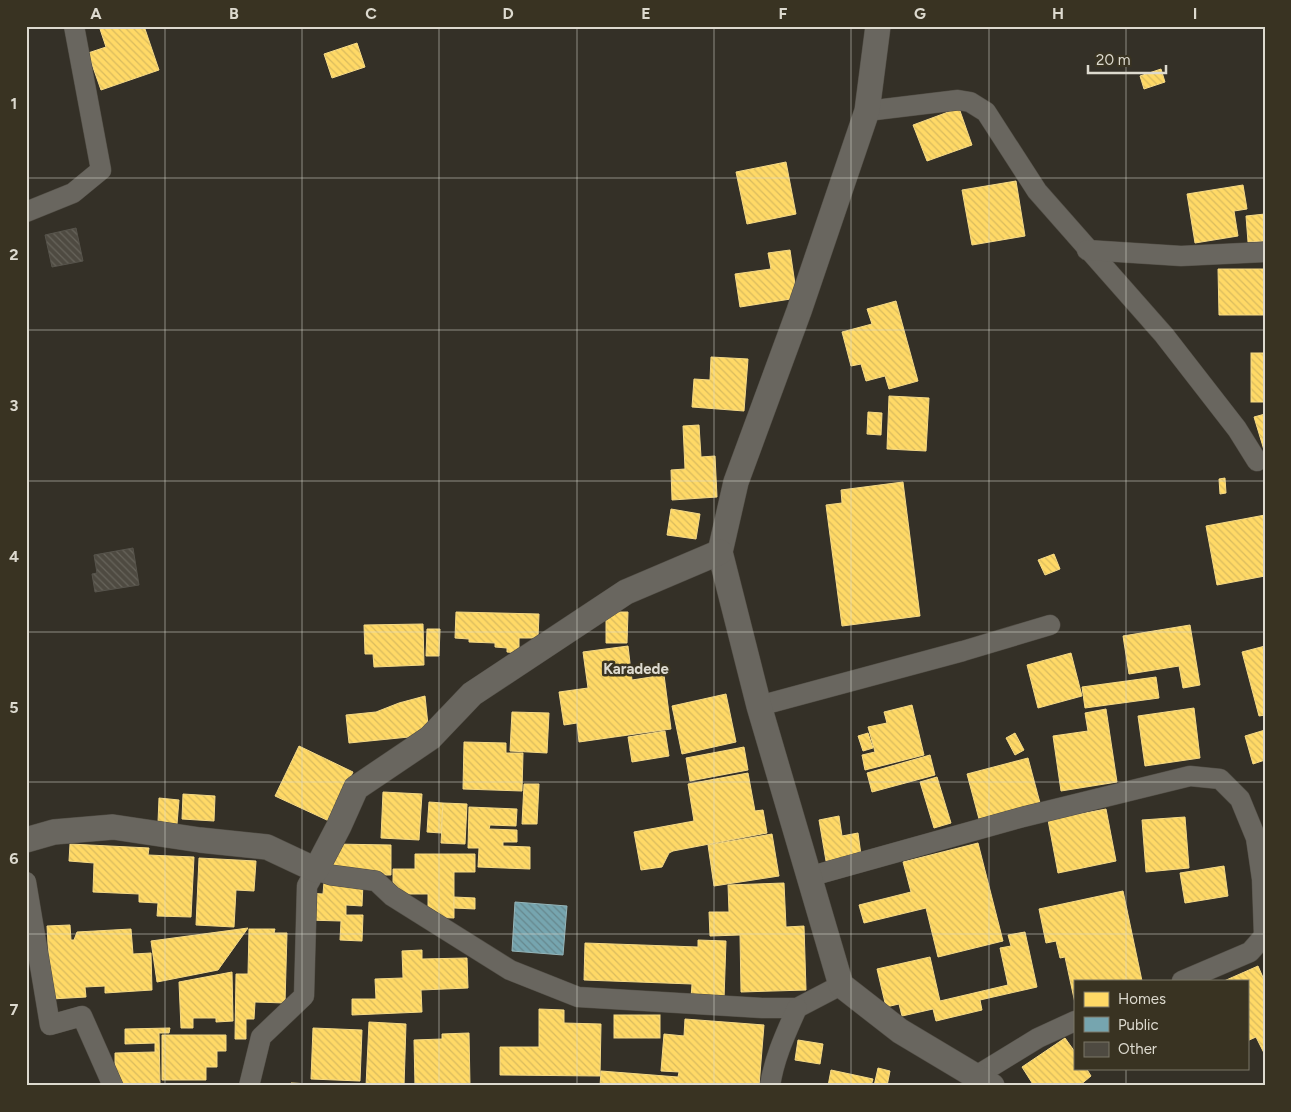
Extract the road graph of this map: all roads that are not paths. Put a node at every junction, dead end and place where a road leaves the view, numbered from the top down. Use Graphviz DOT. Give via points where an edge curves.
graph roads {
  1 [pos="74,26"];
  2 [pos="878,26"];
  3 [pos="867,111"];
  4 [pos="26,212"];
  5 [pos="1087,250"];
  6 [pos="1265,252"];
  7 [pos="1257,461"];
  8 [pos="720,552"];
  9 [pos="1050,625"];
  10 [pos="759,706"];
  11 [pos="26,840"];
  12 [pos="316,870"];
  13 [pos="808,877"];
  14 [pos="26,882"];
  15 [pos="1184,980"];
  16 [pos="841,985"];
  17 [pos="798,1008"];
  18 [pos="1074,1021"];
  19 [pos="984,1081"];
  20 [pos="113,1086"];
  21 [pos="248,1086"];
  22 [pos="770,1086"];
  1 -- 4 [label="street" via="101,170 73,193"];
  2 -- 3 [label="street"];
  3 -- 5 [label="street" via="958,100 970,102 986,112 1037,191"];
  3 -- 8 [label="street" via="736,482"];
  5 -- 6 [label="street" via="1181,256"];
  5 -- 7 [label="street" via="1164,335 1237,429"];
  8 -- 10 [label="street"];
  8 -- 12 [label="street" via="626,592 472,694 430,738 356,788"];
  9 -- 10 [label="street"];
  10 -- 13 [label="street"];
  11 -- 12 [label="street" via="54,832 113,827 267,847"];
  12 -- 17 [label="street" via="331,876 376,881 392,896 510,970 578,997"];
  12 -- 21 [label="street" via="307,886 304,996 261,1037"];
  13 -- 15 [label="street" via="1023,817 1190,776 1220,779 1240,799 1256,838 1262,879 1264,936 1250,952"];
  13 -- 16 [label="street"];
  14 -- 20 [label="street" via="50,1024 82,1016"];
  16 -- 17 [label="street"];
  16 -- 19 [label="street" via="900,1031"];
  17 -- 22 [label="street" via="780,1045"];
  18 -- 19 [label="street" via="1038,1038"];
}
